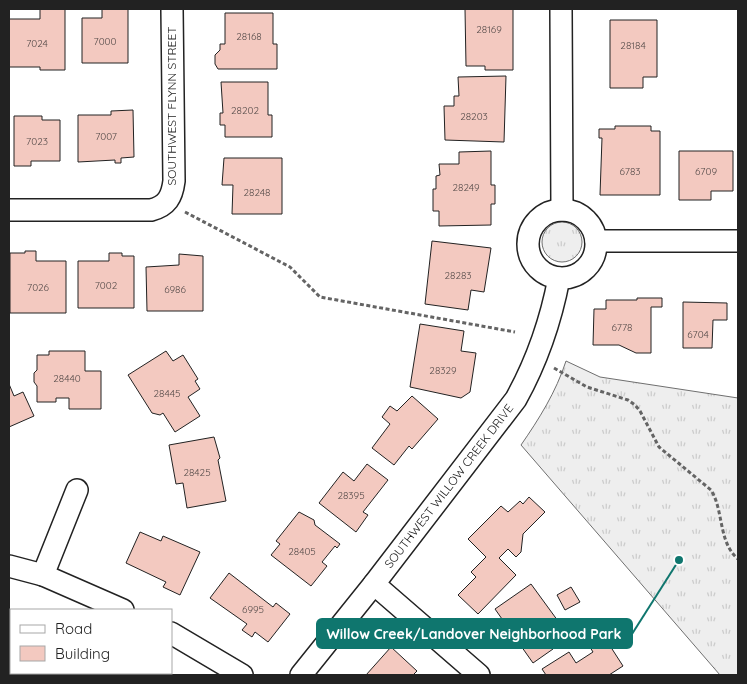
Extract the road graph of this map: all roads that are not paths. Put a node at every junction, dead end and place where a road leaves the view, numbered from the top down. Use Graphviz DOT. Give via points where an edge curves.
graph roads {
  1 [pos="172,9"];
  2 [pos="561,9"];
  3 [pos="9,210"];
  4 [pos="562,210"];
  5 [pos="596,240"];
  6 [pos="738,240"];
  7 [pos="559,278"];
  8 [pos="77,490"];
  9 [pos="9,566"];
  10 [pos="44,574"];
  11 [pos="374,584"];
  12 [pos="121,609"];
  13 [pos="172,634"];
  14 [pos="242,675"];
  15 [pos="301,675"];
  16 [pos="479,675"];
  1 -- 3 [label="street, SOUTHWEST FLYNN STREET" via="174,181 168,202 151,210"];
  2 -- 4 [label="street"];
  4 -- 5 [label="street" via="583,217 591,225"];
  4 -- 7 [label="street" via="540,217 528,236 531,259 547,275"];
  5 -- 6 [label="street"];
  5 -- 7 [label="street" via="593,258 587,266 569,277"];
  7 -- 11 [label="street, SOUTHWEST WILLOW CREEK DRIVE" via="548,325 528,377 516,398"];
  8 -- 10 [label="street"];
  9 -- 10 [label="street"];
  10 -- 12 [label="street"];
  11 -- 15 [label="street, SOUTHWEST WILLOW CREEK DRIVE"];
  11 -- 16 [label="street"];
  13 -- 14 [label="street"];
}
